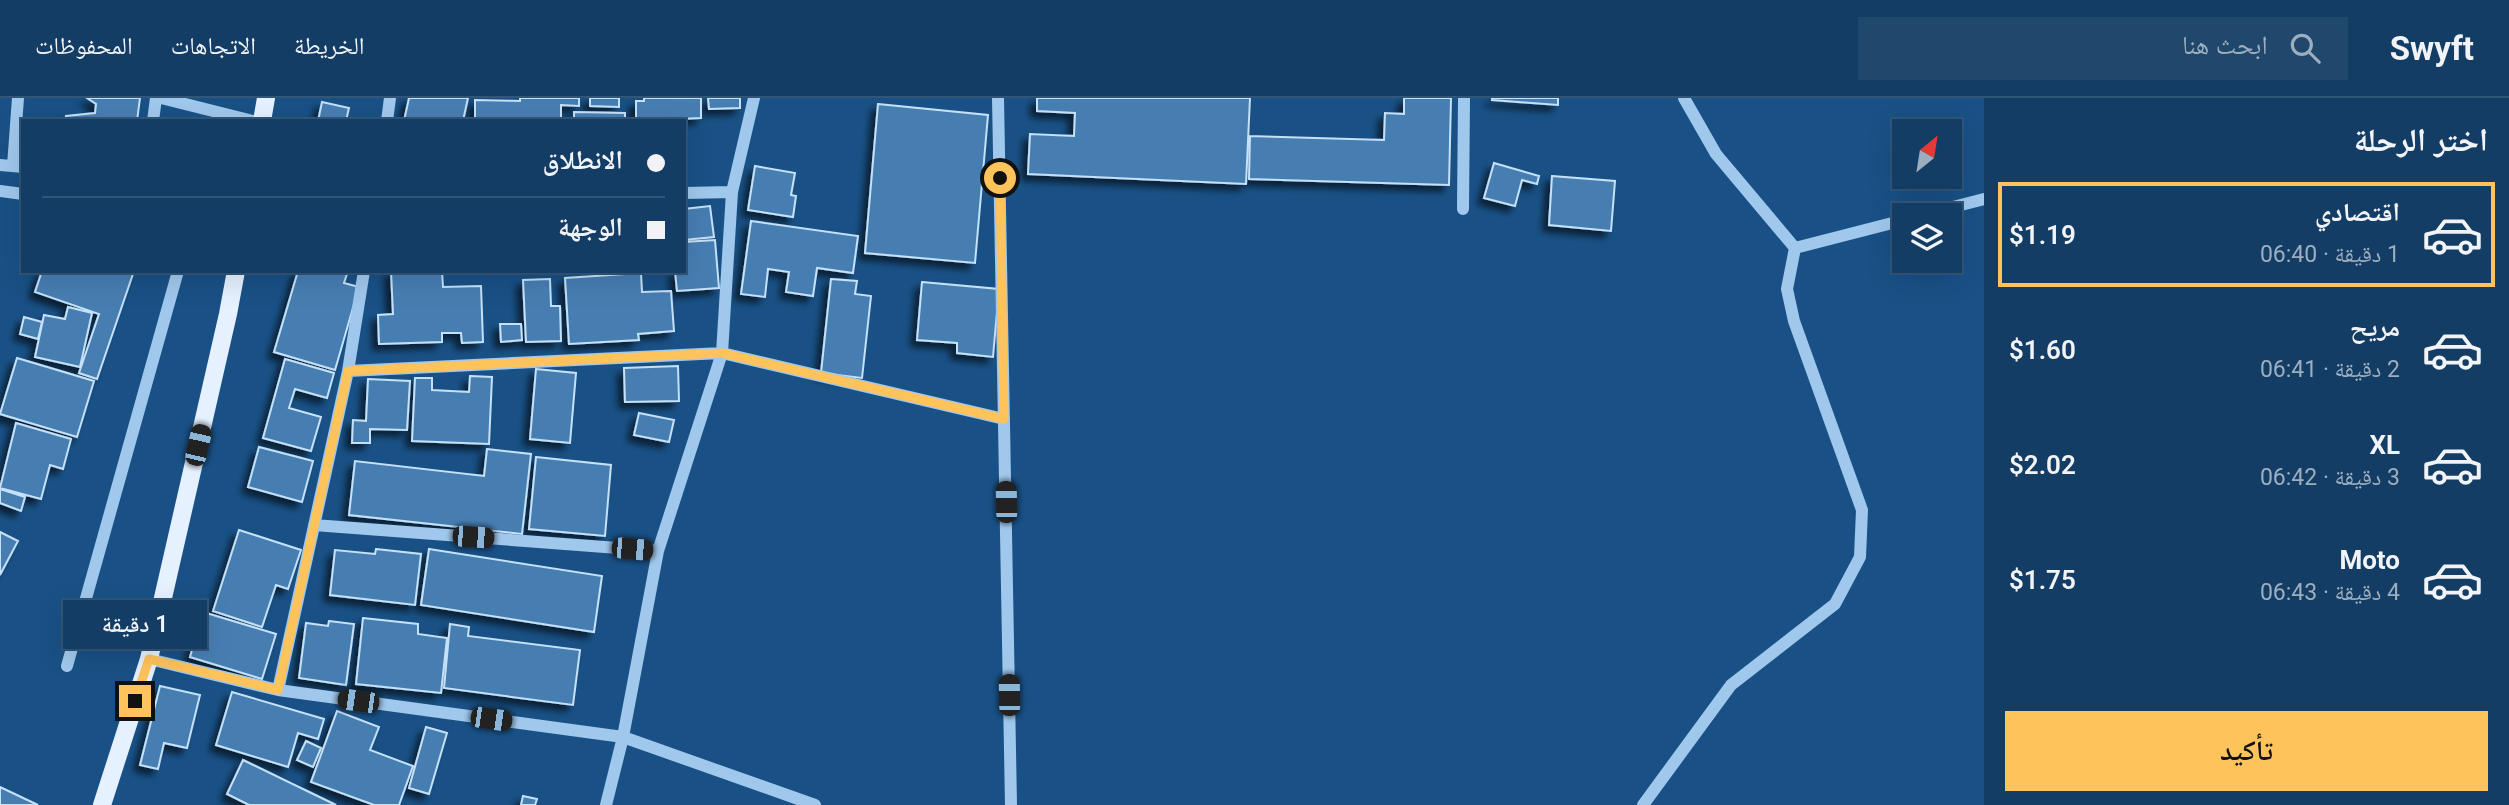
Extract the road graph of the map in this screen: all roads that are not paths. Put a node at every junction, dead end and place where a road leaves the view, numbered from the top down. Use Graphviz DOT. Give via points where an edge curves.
graph roads {
  1 [pos="18,98"];
  2 [pos="156,98"];
  3 [pos="161,98"];
  4 [pos="266,98"];
  5 [pos="390,98"];
  6 [pos="754,98"];
  7 [pos="998,98"];
  8 [pos="1464,98"];
  9 [pos="1684,98"];
  10 [pos="216,116"];
  11 [pos="153,119"];
  12 [pos="238,119"];
  13 [pos="262,119"];
  14 [pos="387,119"];
  15 [pos="12,166"];
  16 [pos="0,191"];
  17 [pos="732,192"];
  18 [pos="686,193"];
  19 [pos="21,194"];
  20 [pos="1984,199"];
  21 [pos="1962,205"];
  22 [pos="1463,209"];
  23 [pos="1892,223"];
  24 [pos="1795,248"];
  25 [pos="177,273"];
  26 [pos="236,273"];
  27 [pos="364,273"];
  28 [pos="722,353"];
  29 [pos="348,371"];
  30 [pos="1004,419"];
  31 [pos="314,525"];
  32 [pos="658,551"];
  33 [pos="149,659"];
  34 [pos="67,666"];
  35 [pos="278,690"];
  36 [pos="623,737"];
  37 [pos="102,805"];
  38 [pos="606,805"];
  39 [pos="815,805"];
  40 [pos="1011,805"];
  41 [pos="1643,805"];
  1 -- 15 [label="street"];
  2 -- 11 [label="street"];
  3 -- 10 [label="street"];
  4 -- 13 [label="main road"];
  5 -- 14 [label="street"];
  6 -- 17 [label="street"];
  7 -- 30 [label="street"];
  8 -- 22 [label="street"];
  9 -- 24 [label="street" via="1716,154"];
  10 -- 12 [label="street"];
  16 -- 19 [label="street"];
  17 -- 18 [label="street"];
  17 -- 28 [label="street"];
  20 -- 21 [label="street"];
  23 -- 24 [label="street"];
  24 -- 41 [label="street" via="1787,289 1794,321 1862,509 1860,557 1835,604 1731,685"];
  25 -- 34 [label="street"];
  26 -- 33 [label="main road"];
  27 -- 29 [label="street"];
  28 -- 29 [label="street"];
  28 -- 30 [label="street"];
  28 -- 32 [label="street"];
  29 -- 31 [label="street"];
  30 -- 40 [label="street"];
  31 -- 32 [label="street"];
  31 -- 35 [label="street"];
  32 -- 36 [label="street"];
  33 -- 35 [label="street"];
  33 -- 37 [label="main road"];
  35 -- 36 [label="street"];
  36 -- 38 [label="street"];
  36 -- 39 [label="street"];
}
